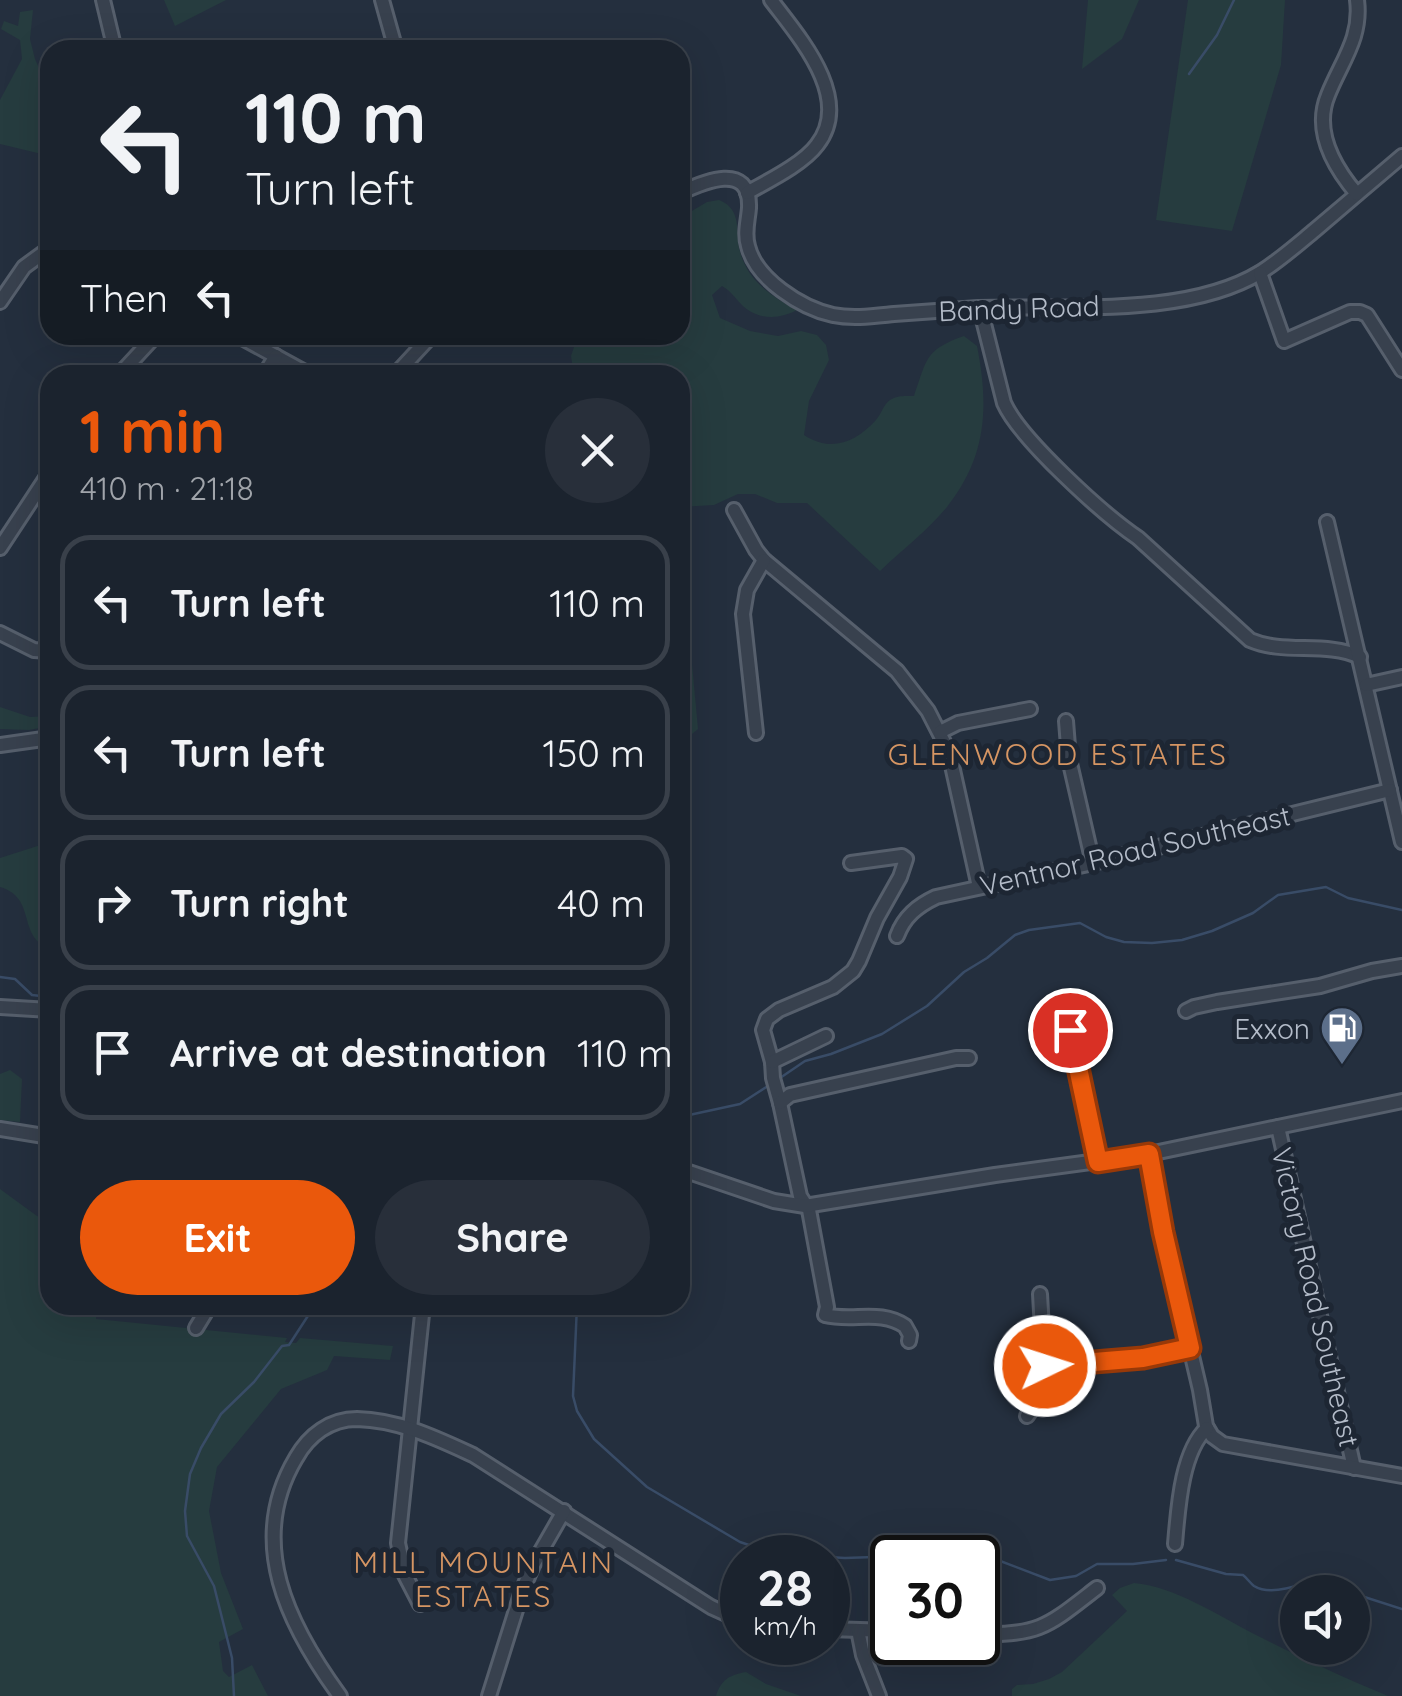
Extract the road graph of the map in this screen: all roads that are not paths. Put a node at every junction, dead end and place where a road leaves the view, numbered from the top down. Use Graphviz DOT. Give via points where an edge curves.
graph roads {
  1 [pos="103,0"];
  2 [pos="382,0"];
  3 [pos="771,0"];
  4 [pos="1357,0"];
  5 [pos="113,40"];
  6 [pos="393,40"];
  7 [pos="1402,156"];
  8 [pos="690,188"];
  9 [pos="747,193"];
  10 [pos="1357,194"];
  11 [pos="40,255"];
  12 [pos="1260,273"];
  13 [pos="0,302"];
  14 [pos="980,308"];
  15 [pos="147,345"];
  16 [pos="256,345"];
  17 [pos="423,345"];
  18 [pos="276,356"];
  19 [pos="128,365"];
  20 [pos="270,365"];
  21 [pos="292,365"];
  22 [pos="404,365"];
  23 [pos="1402,370"];
  24 [pos="40,487"];
  25 [pos="734,510"];
  26 [pos="1328,522"];
  27 [pos="0,548"];
  28 [pos="764,560"];
  29 [pos="0,633"];
  30 [pos="40,650"];
  31 [pos="1360,657"];
  32 [pos="1402,676"];
  33 [pos="1366,685"];
  34 [pos="1030,709"];
  35 [pos="1066,721"];
  36 [pos="940,732"];
  37 [pos="756,733"];
  38 [pos="40,739"];
  39 [pos="0,745"];
  40 [pos="1390,790"];
  41 [pos="1398,810"];
  42 [pos="1402,842"];
  43 [pos="851,863"];
  44 [pos="1093,863"];
  45 [pos="979,886"];
  46 [pos="897,936"];
  47 [pos="1402,966"];
  48 [pos="0,1007"];
  49 [pos="40,1009"];
  50 [pos="1186,1012"];
  51 [pos="1070,1030"];
  52 [pos="826,1036"];
  53 [pos="969,1058"];
  54 [pos="772,1062"];
  55 [pos="1402,1100"];
  56 [pos="780,1102"];
  57 [pos="1278,1127"];
  58 [pos="0,1129"];
  59 [pos="40,1135"];
  60 [pos="1149,1154"];
  61 [pos="1098,1162"];
  62 [pos="690,1172"];
  63 [pos="805,1206"];
  64 [pos="1040,1294"];
  65 [pos="204,1315"];
  66 [pos="422,1315"];
  67 [pos="196,1328"];
  68 [pos="910,1341"];
  69 [pos="1190,1348"];
  70 [pos="1045,1366"];
  71 [pos="1027,1416"];
  72 [pos="410,1428"];
  73 [pos="1207,1428"];
  74 [pos="1354,1468"];
  75 [pos="1402,1476"];
  76 [pos="564,1511"];
  77 [pos="1175,1544"];
  78 [pos="1097,1588"];
  79 [pos="420,1604"];
  80 [pos="720,1611"];
  81 [pos="850,1630"];
  82 [pos="858,1630"];
  83 [pos="870,1630"];
  84 [pos="1000,1634"];
  85 [pos="340,1696"];
  86 [pos="489,1696"];
  87 [pos="878,1696"];
  1 -- 5 [label="street"];
  2 -- 6 [label="street"];
  3 -- 9 [label="street" via="816,64 828,114 808,154"];
  4 -- 10 [label="street" via="1356,32 1322,114 1333,161"];
  7 -- 10 [label="street, Bandy Road"];
  8 -- 9 [label="street" via="721,178"];
  9 -- 14 [label="street, Bandy Road" via="752,258 770,280 817,310 866,316"];
  10 -- 12 [label="street, Bandy Road"];
  11 -- 13 [label="street"];
  12 -- 14 [label="street, Bandy Road" via="1172,302"];
  12 -- 23 [label="street" via="1284,341 1360,312 1372,320"];
  14 -- 31 [label="street" via="1009,414 1122,527 1250,640"];
  15 -- 19 [label="street"];
  16 -- 18 [label="street"];
  17 -- 22 [label="street"];
  18 -- 20 [label="street"];
  18 -- 21 [label="street"];
  24 -- 27 [label="street"];
  25 -- 28 [label="street"];
  26 -- 31 [label="street"];
  28 -- 36 [label="street" via="896,671"];
  28 -- 37 [label="street" via="743,614"];
  29 -- 30 [label="street"];
  31 -- 33 [label="street"];
  32 -- 33 [label="street"];
  33 -- 40 [label="street"];
  34 -- 36 [label="street"];
  35 -- 44 [label="street"];
  36 -- 45 [label="street"];
  38 -- 39 [label="street"];
  40 -- 41 [label="street"];
  40 -- 44 [label="street, Ventnor Road Southeast"];
  41 -- 42 [label="street"];
  43 -- 54 [label="street" via="906,859 853,971 768,1018 763,1030"];
  44 -- 45 [label="street, Ventnor Road Southeast"];
  45 -- 46 [label="street, Ventnor Road Southeast" via="925,902"];
  47 -- 50 [label="street"];
  48 -- 49 [label="street"];
  51 -- 61 [label="street"];
  52 -- 54 [label="street"];
  53 -- 56 [label="street" via="790,1094"];
  54 -- 56 [label="street"];
  55 -- 57 [label="street"];
  56 -- 63 [label="street"];
  57 -- 60 [label="street"];
  57 -- 74 [label="street, Victory Road Southeast"];
  58 -- 59 [label="street"];
  60 -- 61 [label="street"];
  60 -- 69 [label="street"];
  61 -- 63 [label="street"];
  62 -- 63 [label="street"];
  63 -- 68 [label="street" via="825,1315 889,1318 906,1326"];
  64 -- 70 [label="street"];
  65 -- 67 [label="street"];
  66 -- 72 [label="street"];
  69 -- 70 [label="street"];
  69 -- 73 [label="street"];
  70 -- 71 [label="street" via="1042,1394"];
  72 -- 76 [label="street" via="473,1455"];
  72 -- 79 [label="street" via="398,1543"];
  72 -- 85 [label="street" via="358,1419 325,1428 301,1450 278,1500 272,1536 282,1590"];
  73 -- 74 [label="street" via="1224,1444"];
  73 -- 77 [label="street" via="1184,1480"];
  74 -- 75 [label="street"];
  76 -- 80 [label="street"];
  76 -- 86 [label="street" via="522,1591"];
  78 -- 84 [label="street" via="1054,1622"];
  81 -- 82 [label="street"];
  82 -- 83 [label="street"];
  82 -- 87 [label="street"];
}
